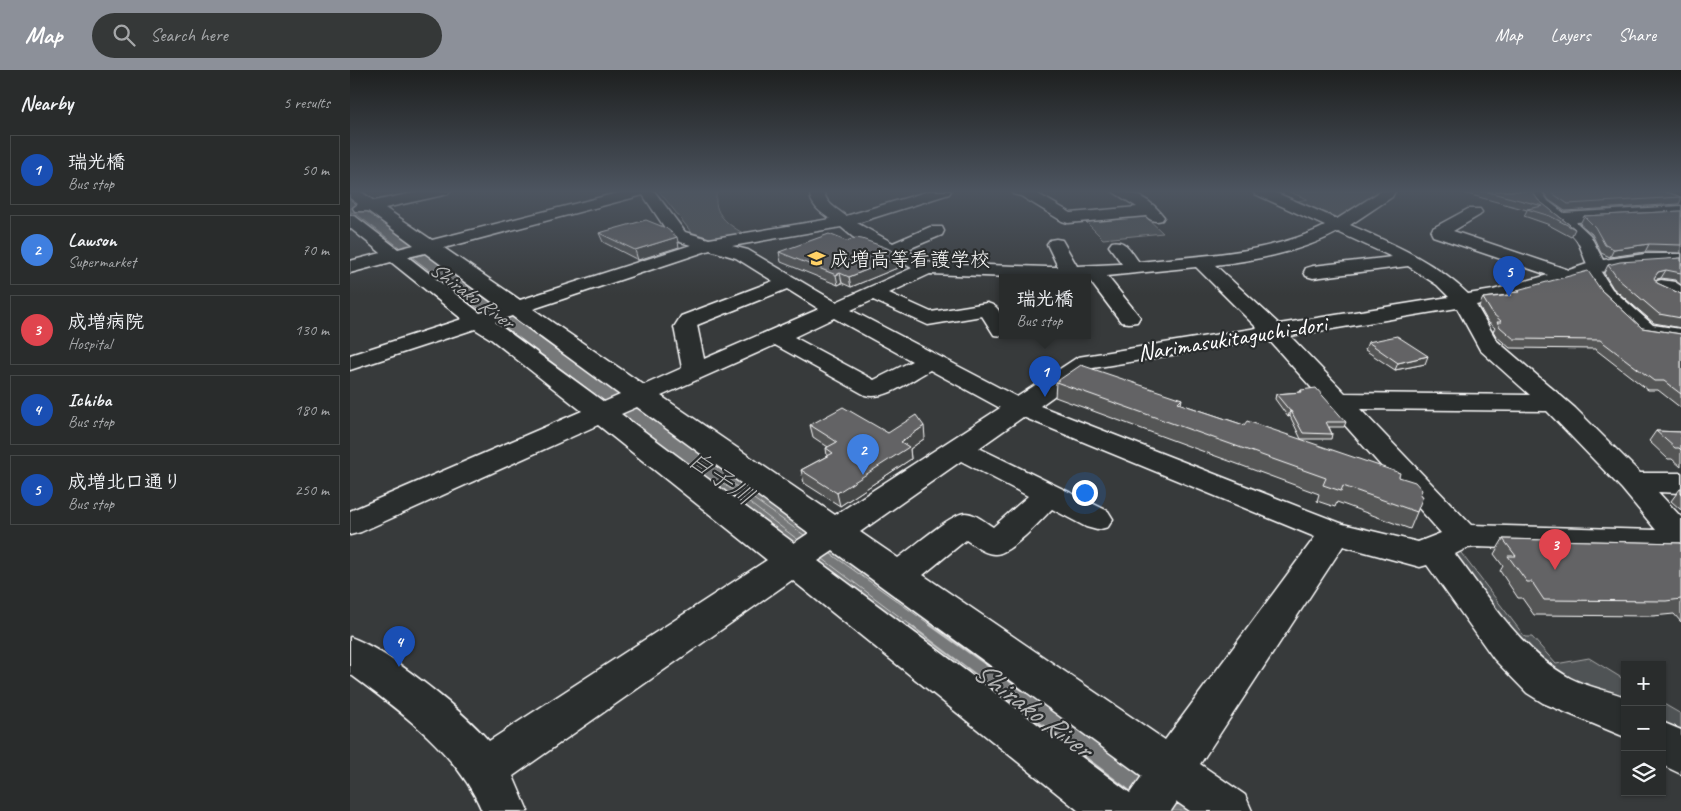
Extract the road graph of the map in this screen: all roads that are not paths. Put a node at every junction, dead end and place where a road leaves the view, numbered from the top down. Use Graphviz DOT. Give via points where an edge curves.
graph roads {
  1 [pos="370,226"];
  2 [pos="391,226"];
  3 [pos="509,226"];
  4 [pos="672,226"];
  5 [pos="823,226"];
  6 [pos="849,226"];
  7 [pos="1339,226"];
  8 [pos="1450,226"];
  9 [pos="1571,226"];
  10 [pos="936,231"];
  11 [pos="1447,234"];
  12 [pos="1056,244"];
  13 [pos="708,245"];
  14 [pos="1652,245"];
  15 [pos="430,246"];
  16 [pos="1118,246"];
  17 [pos="892,250"];
  18 [pos="395,255"];
  19 [pos="1410,259"];
  20 [pos="1681,259"];
  21 [pos="1591,260"];
  22 [pos="354,262"];
  23 [pos="1201,262"];
  24 [pos="927,268"];
  25 [pos="1136,269"];
  26 [pos="1092,272"];
  27 [pos="1312,272"];
  28 [pos="1071,273"];
  29 [pos="1009,274"];
  30 [pos="1047,274"];
  31 [pos="1566,275"];
  32 [pos="788,282"];
  33 [pos="1661,286"];
  34 [pos="873,293"];
  35 [pos="1681,296"];
  36 [pos="1464,301"];
  37 [pos="516,308"];
  38 [pos="835,310"];
  39 [pos="1129,316"];
  40 [pos="480,320"];
  41 [pos="999,326"];
  42 [pos="1273,331"];
  43 [pos="1646,331"];
  44 [pos="776,336"];
  45 [pos="1681,336"];
  46 [pos="1681,356"];
  47 [pos="931,360"];
  48 [pos="350,362"];
  49 [pos="695,372"];
  50 [pos="640,396"];
  51 [pos="1336,401"];
  52 [pos="1553,403"];
  53 [pos="1019,406"];
  54 [pos="603,412"];
  55 [pos="958,448"];
  56 [pos="1632,482"];
  57 [pos="1681,483"];
  58 [pos="1050,495"];
  59 [pos="1097,519"];
  60 [pos="350,524"];
  61 [pos="1335,532"];
  62 [pos="832,534"];
  63 [pos="1681,537"];
  64 [pos="1681,542"];
  65 [pos="1448,543"];
  66 [pos="795,558"];
  67 [pos="897,577"];
  68 [pos="350,653"];
  69 [pos="1621,716"];
  70 [pos="1666,744"];
  71 [pos="1681,753"];
  72 [pos="1161,786"];
  73 [pos="497,800"];
  74 [pos="1116,811"];
  75 [pos="1229,811"];
  1 -- 18 [label="street"];
  2 -- 15 [label="street"];
  3 -- 15 [label="street"];
  4 -- 13 [label="street" via="679,236"];
  5 -- 13 [label="street"];
  6 -- 17 [label="street"];
  7 -- 19 [label="street"];
  7 -- 23 [label="street" via="1277,249"];
  8 -- 11 [label="street" via="1439,232"];
  9 -- 21 [label="street" via="1582,236"];
  10 -- 17 [label="street"];
  11 -- 19 [label="street"];
  11 -- 31 [label="street"];
  12 -- 28 [label="street"];
  13 -- 32 [label="street" via="742,254"];
  13 -- 37 [label="street"];
  14 -- 21 [label="street" via="1617,246"];
  15 -- 18 [label="street"];
  15 -- 37 [label="street"];
  16 -- 25 [label="street"];
  17 -- 24 [label="street"];
  18 -- 22 [label="street"];
  18 -- 40 [label="street"];
  19 -- 27 [label="street"];
  19 -- 36 [label="street" via="1444,281"];
  20 -- 21 [label="street, Narimasukitaguchi-dori"];
  21 -- 31 [label="street, Narimasukitaguchi-dori"];
  21 -- 43 [label="street" via="1605,293"];
  23 -- 25 [label="street"];
  23 -- 42 [label="street"];
  24 -- 29 [label="street"];
  24 -- 34 [label="street"];
  25 -- 26 [label="street"];
  26 -- 28 [label="street"];
  26 -- 39 [label="street"];
  28 -- 30 [label="street"];
  31 -- 36 [label="street, Narimasukitaguchi-dori" via="1503,294"];
  32 -- 38 [label="street"];
  32 -- 49 [label="street" via="689,322 685,327"];
  33 -- 35 [label="street" via="1668,286"];
  34 -- 38 [label="street"];
  34 -- 41 [label="street" via="928,319 986,309"];
  36 -- 42 [label="street, Narimasukitaguchi-dori"];
  36 -- 52 [label="street" via="1488,345"];
  37 -- 40 [label="street"];
  37 -- 50 [label="street"];
  38 -- 44 [label="street"];
  38 -- 47 [label="street"];
  40 -- 48 [label="street"];
  40 -- 54 [label="street"];
  42 -- 51 [label="street"];
  42 -- 53 [label="street, Narimasukitaguchi-dori" via="1086,362"];
  43 -- 45 [label="street"];
  43 -- 46 [label="street"];
  44 -- 47 [label="street" via="874,390"];
  44 -- 49 [label="street"];
  47 -- 53 [label="street"];
  49 -- 50 [label="street"];
  50 -- 54 [label="street"];
  50 -- 62 [label="street"];
  51 -- 52 [label="street"];
  51 -- 65 [label="street"];
  52 -- 56 [label="street"];
  53 -- 55 [label="street, Narimasukitaguchi-dori"];
  53 -- 61 [label="street"];
  54 -- 60 [label="street"];
  54 -- 66 [label="street"];
  55 -- 58 [label="street"];
  55 -- 62 [label="street, Narimasukitaguchi-dori"];
  56 -- 57 [label="street"];
  56 -- 63 [label="street"];
  58 -- 59 [label="street"];
  58 -- 67 [label="street" via="995,543 965,524"];
  61 -- 65 [label="street" via="1420,556"];
  61 -- 72 [label="street"];
  62 -- 66 [label="street, Narimasukitaguchi-dori"];
  62 -- 67 [label="street"];
  64 -- 65 [label="street"];
  65 -- 69 [label="street" via="1507,648 1556,691"];
  66 -- 73 [label="street, Narimasukitaguchi-dori"];
  66 -- 74 [label="street"];
  67 -- 72 [label="street"];
  68 -- 73 [label="street" via="383,676 459,741"];
  70 -- 71 [label="street"];
  72 -- 75 [label="street"];
}
